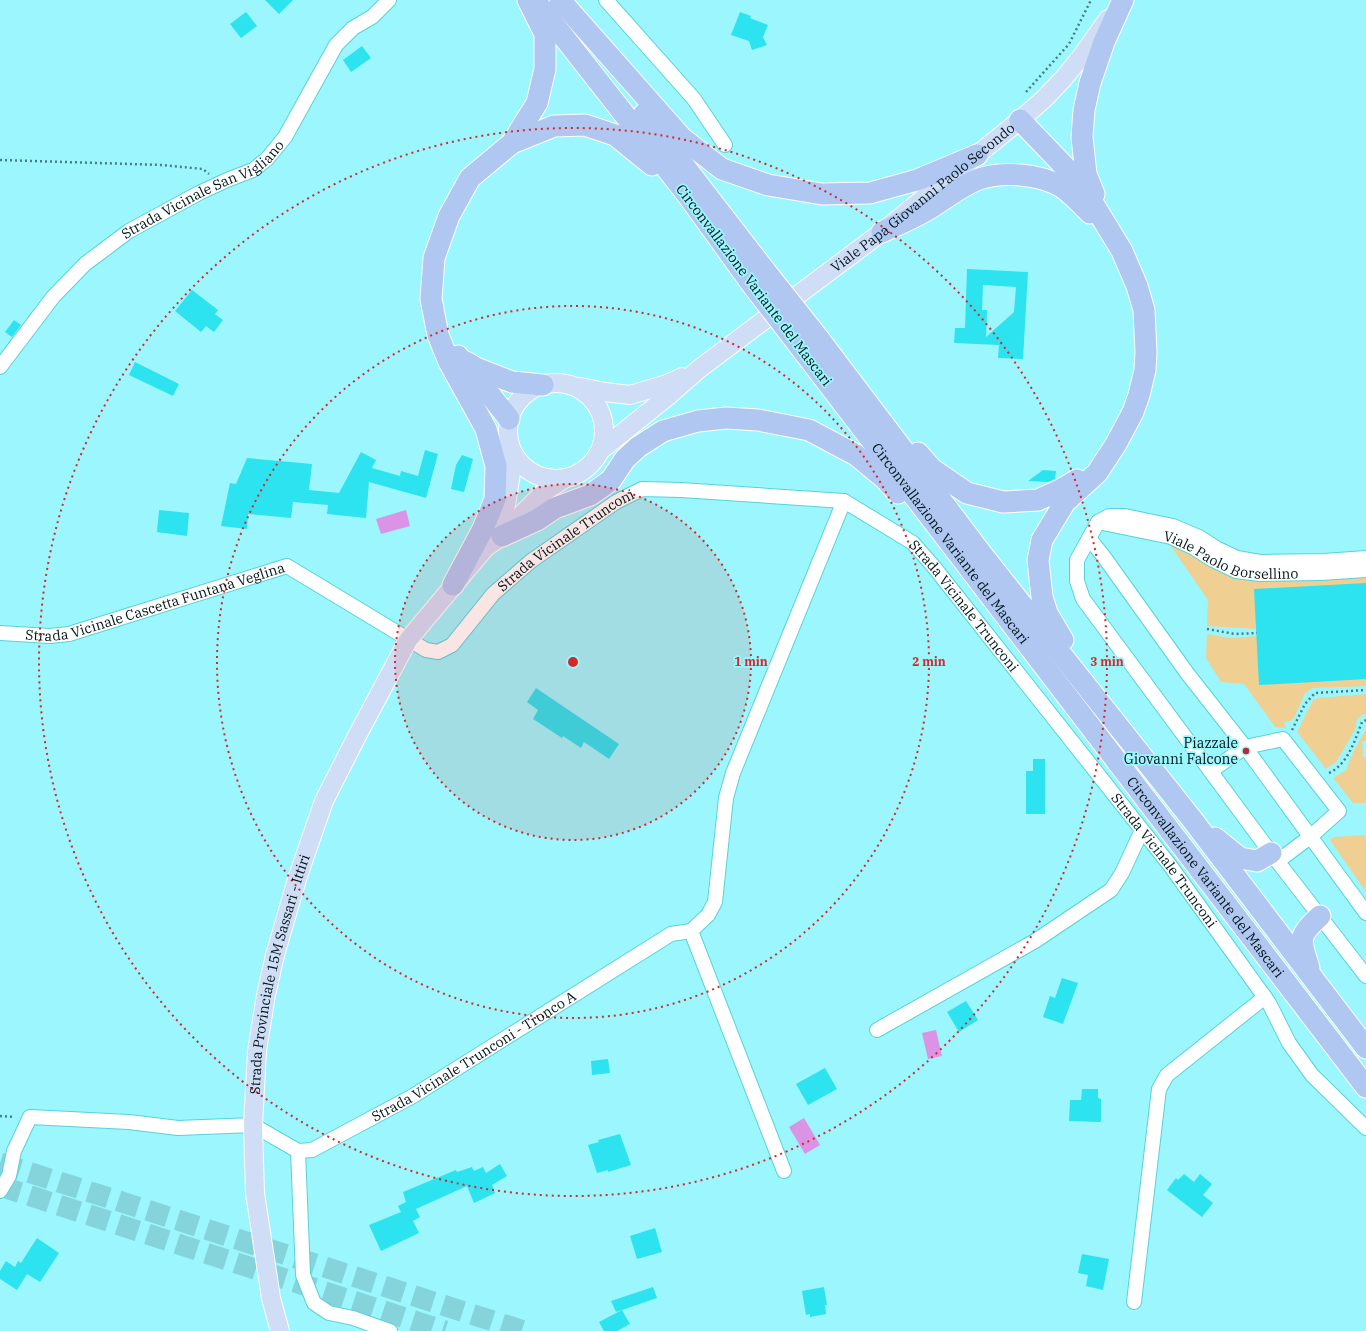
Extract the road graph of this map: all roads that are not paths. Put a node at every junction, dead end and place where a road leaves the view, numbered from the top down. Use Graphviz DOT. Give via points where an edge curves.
graph roads {
  1 [pos="389,0"];
  2 [pos="528,0"];
  3 [pos="535,0"];
  4 [pos="557,0"];
  5 [pos="560,0"];
  6 [pos="606,0"];
  7 [pos="1122,0"];
  8 [pos="1020,120"];
  9 [pos="512,143"];
  10 [pos="725,145"];
  11 [pos="977,155"];
  12 [pos="689,197"];
  13 [pos="1109,231"];
  14 [pos="882,232"];
  15 [pos="758,278"];
  16 [pos="431,299"];
  17 [pos="811,346"];
  18 [pos="458,358"];
  19 [pos="0,367"];
  20 [pos="699,369"];
  21 [pos="543,385"];
  22 [pos="574,386"];
  23 [pos="509,419"];
  24 [pos="511,449"];
  25 [pos="601,450"];
  26 [pos="1107,456"];
  27 [pos="564,479"];
  28 [pos="844,501"];
  29 [pos="1098,522"];
  30 [pos="502,536"];
  31 [pos="1089,538"];
  32 [pos="485,548"];
  33 [pos="1366,558"];
  34 [pos="1366,570"];
  35 [pos="972,572"];
  36 [pos="453,585"];
  37 [pos="0,633"];
  38 [pos="408,640"];
  39 [pos="1245,747"];
  40 [pos="1143,758"];
  41 [pos="1211,771"];
  42 [pos="1191,818"];
  43 [pos="1142,830"];
  44 [pos="1310,837"];
  45 [pos="1274,857"];
  46 [pos="1366,913"];
  47 [pos="1320,916"];
  48 [pos="690,931"];
  49 [pos="1366,976"];
  50 [pos="1312,978"];
  51 [pos="1264,997"];
  52 [pos="878,1030"];
  53 [pos="1366,1048"];
  54 [pos="1366,1087"];
  55 [pos="253,1125"];
  56 [pos="1366,1128"];
  57 [pos="298,1151"];
  58 [pos="784,1171"];
  59 [pos="0,1191"];
  60 [pos="1134,1302"];
  61 [pos="280,1331"];
  62 [pos="390,1331"];
  1 -- 19 [label="street, Strada Vicinale San Vigliano" via="372,17 352,28 336,45 284,137 267,159 253,170 199,193 129,231 85,264 53,297"];
  2 -- 9 [label="highway" via="545,34 545,69 537,103"];
  3 -- 12 [label="highway, Circonvallazione Variante del Mascari"];
  4 -- 15 [label="highway, Circonvallazione Variante del Mascari"];
  5 -- 11 [label="highway" via="682,138 722,169 768,185 822,194 870,193 917,180"];
  6 -- 10 [label="street" via="694,99"];
  7 -- 8 [label="main road, Viale Papa Giovanni Paolo Secondo" via="1063,79"];
  7 -- 13 [label="highway" via="1090,84 1084,110 1082,137 1086,174"];
  8 -- 11 [label="main road, Viale Papa Giovanni Paolo Secondo"];
  8 -- 13 [label="highway" via="1083,187"];
  9 -- 12 [label="highway" via="554,126 585,126 615,135"];
  9 -- 16 [label="highway" via="470,178 449,216 434,258"];
  11 -- 14 [label="main road, Viale Papa Giovanni Paolo Secondo"];
  12 -- 15 [label="highway, Circonvallazione Variante del Mascari"];
  13 -- 14 [label="highway" via="1061,187 1045,179 1014,174 979,179 955,191 931,208"];
  13 -- 26 [label="highway" via="1122,251 1142,299 1146,352 1142,384 1133,412"];
  14 -- 20 [label="main road, Viale Papa Giovanni Paolo Secondo"];
  15 -- 17 [label="highway, Circonvallazione Variante del Mascari, bridge"];
  16 -- 18 [label="highway"];
  16 -- 36 [label="highway" via="438,335 449,362 486,429 496,466 495,499 483,530"];
  17 -- 26 [label="highway" via="932,469 967,493 1003,502 1038,500 1083,476"];
  17 -- 35 [label="highway, Circonvallazione Variante del Mascari"];
  17 -- 40 [label="highway, Circonvallazione Variante del Mascari" via="984,557"];
  18 -- 21 [label="highway" via="512,382"];
  18 -- 23 [label="highway"];
  20 -- 22 [label="main road, Viale Papa Giovanni Paolo Secondo" via="667,384 630,395"];
  20 -- 25 [label="main road, Viale Papa Giovanni Paolo Secondo"];
  21 -- 22 [label="main road" via="564,383"];
  21 -- 23 [label="main road" via="534,388 522,398"];
  22 -- 25 [label="main road" via="584,391 599,407 605,428"];
  23 -- 24 [label="main road"];
  24 -- 27 [label="main road" via="521,464 534,474 545,479"];
  24 -- 32 [label="main road" via="506,505"];
  25 -- 27 [label="main road" via="586,470"];
  26 -- 40 [label="highway" via="1097,473 1065,502 1051,523 1042,540 1038,560 1039,577 1047,613"];
  27 -- 30 [label="main road" via="544,492"];
  28 -- 38 [label="street, Strada Vicinale Trunconi" via="681,490 642,490 616,502 531,561 494,594 452,644 438,652 426,650"];
  28 -- 43 [label="street, Strada Vicinale Trunconi" via="913,542"];
  28 -- 48 [label="street" via="733,773 726,798 715,902 708,915"];
  29 -- 31 [label="street"];
  29 -- 33 [label="street, Viale Paolo Borsellino" via="1109,516 1117,516 1167,524 1199,537 1237,558 1260,562"];
  29 -- 34 [label="street, Viale Paolo Borsellino" via="1171,537 1236,571 1291,574"];
  30 -- 32 [label="main road"];
  30 -- 35 [label="highway" via="537,520 555,508 590,495 611,480 625,459 638,447 663,431 705,420 758,420 809,430 856,455 885,479"];
  31 -- 39 [label="street" via="1187,673"];
  31 -- 41 [label="street" via="1077,560 1077,581 1083,599"];
  32 -- 36 [label="main road"];
  35 -- 54 [label="highway, Circonvallazione Variante del Mascari"];
  36 -- 38 [label="main road"];
  37 -- 38 [label="street, Strada Vicinale Cascetta Funtana Veglina" via="50,636 69,634 287,566"];
  38 -- 55 [label="main road, Strada Provinciale 15M Sassari - Ittiri" via="324,801 298,876 266,995 258,1051"];
  39 -- 41 [label="street"];
  39 -- 44 [label="street"];
  39 -- 44 [label="street" via="1283,739 1339,812"];
  40 -- 42 [label="highway, Circonvallazione Variante del Mascari"];
  41 -- 45 [label="street"];
  42 -- 45 [label="highway" via="1240,858 1257,861"];
  42 -- 50 [label="highway, Circonvallazione Variante del Mascari"];
  43 -- 51 [label="street, Strada Vicinale Trunconi"];
  43 -- 52 [label="street" via="1111,890 1035,941"];
  44 -- 45 [label="street"];
  44 -- 46 [label="street"];
  45 -- 47 [label="street"];
  47 -- 49 [label="street"];
  47 -- 50 [label="highway" via="1306,929 1302,943"];
  48 -- 57 [label="street, Strada Vicinale Trunconi - Tronco A" via="671,934 413,1096 312,1150"];
  48 -- 58 [label="street"];
  50 -- 53 [label="highway, Circonvallazione Variante del Mascari"];
  51 -- 56 [label="street, Strada Vicinale Trunconi" via="1289,1043 1312,1075"];
  51 -- 60 [label="street" via="1167,1075 1159,1089"];
  55 -- 57 [label="street"];
  55 -- 59 [label="street" via="178,1128 129,1122 30,1117 14,1152 9,1176"];
  55 -- 61 [label="main road, Strada Provinciale 15M Sassari - Ittiri" via="255,1194 271,1298"];
  57 -- 62 [label="street" via="304,1275 314,1303 329,1313"];
}
